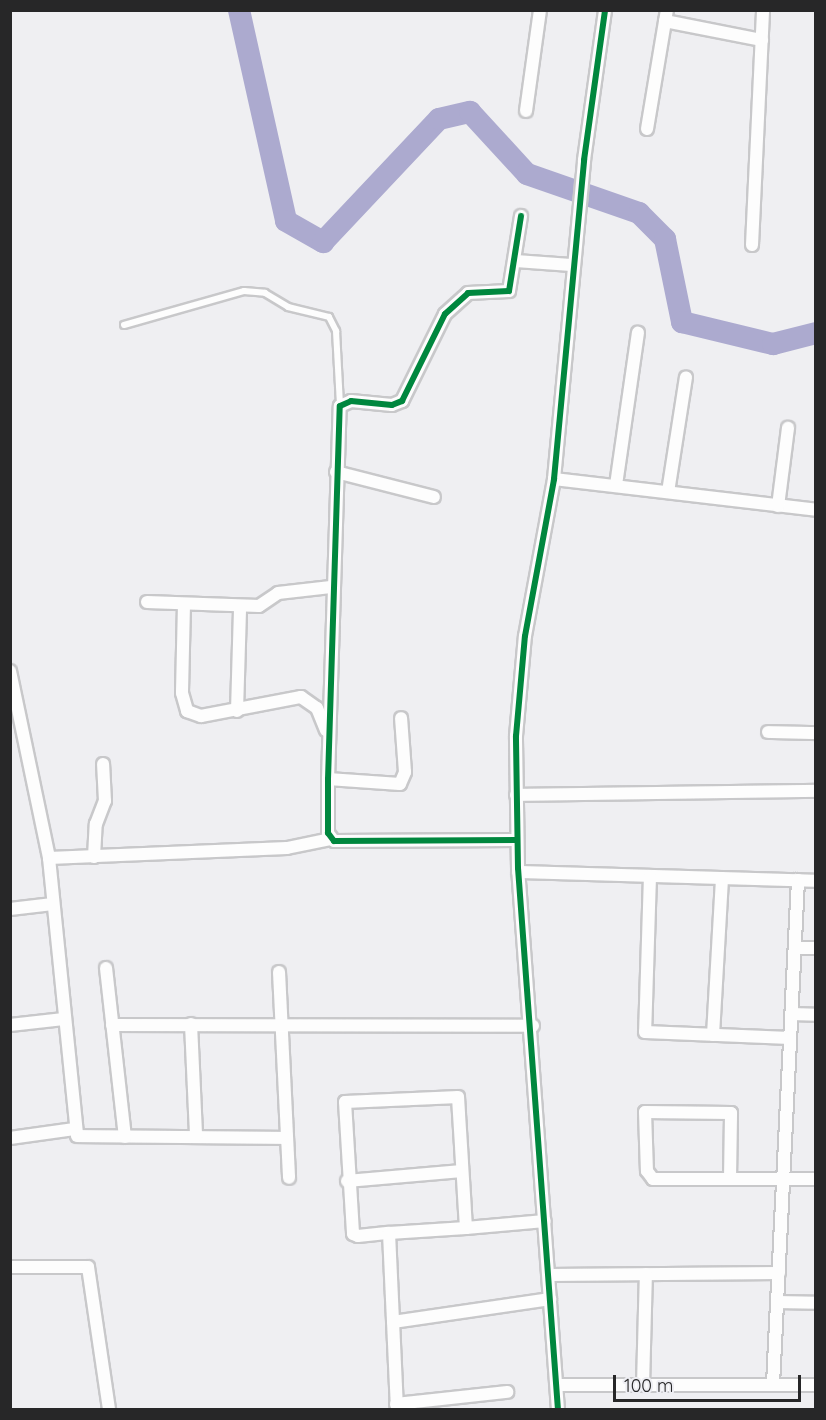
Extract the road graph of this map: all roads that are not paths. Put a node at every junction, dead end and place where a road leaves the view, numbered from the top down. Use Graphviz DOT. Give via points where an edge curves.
graph roads {
  1 [pos="540,10"];
  2 [pos="605,10"];
  3 [pos="764,10"];
  4 [pos="666,16"];
  5 [pos="762,40"];
  6 [pos="526,111"];
  7 [pos="646,129"];
  8 [pos="521,216"];
  9 [pos="752,245"];
  10 [pos="515,261"];
  11 [pos="572,265"];
  12 [pos="124,325"];
  13 [pos="638,333"];
  14 [pos="686,377"];
  15 [pos="340,406"];
  16 [pos="788,428"];
  17 [pos="336,472"];
  18 [pos="554,479"];
  19 [pos="616,485"];
  20 [pos="668,492"];
  21 [pos="434,497"];
  22 [pos="778,506"];
  23 [pos="816,510"];
  24 [pos="331,588"];
  25 [pos="147,602"];
  26 [pos="184,604"];
  27 [pos="240,607"];
  28 [pos="10,671"];
  29 [pos="13,693"];
  30 [pos="237,711"];
  31 [pos="401,718"];
  32 [pos="768,732"];
  33 [pos="816,733"];
  34 [pos="328,736"];
  35 [pos="102,764"];
  36 [pos="328,779"];
  37 [pos="816,791"];
  38 [pos="516,795"];
  39 [pos="330,839"];
  40 [pos="517,840"];
  41 [pos="94,856"];
  42 [pos="49,858"];
  43 [pos="518,872"];
  44 [pos="650,876"];
  45 [pos="722,878"];
  46 [pos="798,880"];
  47 [pos="816,880"];
  48 [pos="53,904"];
  49 [pos="10,909"];
  50 [pos="795,948"];
  51 [pos="816,948"];
  52 [pos="106,968"];
  53 [pos="279,972"];
  54 [pos="792,1014"];
  55 [pos="816,1015"];
  56 [pos="64,1019"];
  57 [pos="282,1023"];
  58 [pos="191,1024"];
  59 [pos="10,1025"];
  60 [pos="112,1025"];
  61 [pos="533,1026"];
  62 [pos="713,1035"];
  63 [pos="790,1038"];
  64 [pos="75,1128"];
  65 [pos="125,1137"];
  66 [pos="196,1137"];
  67 [pos="10,1138"];
  68 [pos="287,1138"];
  69 [pos="462,1171"];
  70 [pos="290,1178"];
  71 [pos="730,1179"];
  72 [pos="783,1179"];
  73 [pos="816,1179"];
  74 [pos="347,1180"];
  75 [pos="545,1221"];
  76 [pos="466,1228"];
  77 [pos="389,1233"];
  78 [pos="10,1268"];
  79 [pos="779,1273"];
  80 [pos="646,1274"];
  81 [pos="549,1275"];
  82 [pos="550,1299"];
  83 [pos="777,1302"];
  84 [pos="816,1303"];
  85 [pos="393,1322"];
  86 [pos="773,1384"];
  87 [pos="556,1385"];
  88 [pos="643,1385"];
  89 [pos="816,1385"];
  90 [pos="507,1392"];
  91 [pos="397,1407"];
  92 [pos="109,1410"];
  93 [pos="558,1410"];
  1 -- 6 [label="street"];
  2 -- 11 [label="street"];
  3 -- 5 [label="street"];
  4 -- 5 [label="street"];
  4 -- 7 [label="street"];
  5 -- 9 [label="street"];
  8 -- 10 [label="street"];
  10 -- 11 [label="street"];
  10 -- 15 [label="street" via="505,295 468,293 445,314 402,401 392,405 351,401"];
  11 -- 18 [label="street"];
  12 -- 15 [label="lane" via="244,291 329,317 335,323"];
  13 -- 19 [label="street"];
  14 -- 20 [label="street"];
  15 -- 17 [label="street"];
  16 -- 22 [label="street"];
  17 -- 21 [label="street"];
  17 -- 24 [label="street"];
  18 -- 19 [label="street"];
  18 -- 38 [label="street" via="525,636"];
  19 -- 20 [label="street"];
  20 -- 22 [label="street"];
  22 -- 23 [label="street"];
  24 -- 27 [label="street" via="278,593 259,606"];
  24 -- 34 [label="street"];
  25 -- 26 [label="street"];
  26 -- 27 [label="street"];
  26 -- 30 [label="street" via="182,693 188,711 201,716"];
  27 -- 30 [label="street"];
  28 -- 29 [label="street"];
  29 -- 42 [label="street"];
  30 -- 34 [label="street" via="301,697 317,708"];
  31 -- 36 [label="street" via="405,772 400,784"];
  32 -- 33 [label="street"];
  34 -- 36 [label="street"];
  35 -- 41 [label="street" via="105,801 96,824"];
  36 -- 39 [label="street"];
  37 -- 38 [label="street"];
  38 -- 40 [label="street"];
  39 -- 40 [label="street"];
  39 -- 41 [label="street" via="287,848"];
  40 -- 43 [label="street"];
  41 -- 42 [label="street"];
  42 -- 48 [label="street"];
  43 -- 44 [label="street"];
  43 -- 61 [label="street"];
  44 -- 45 [label="street"];
  44 -- 62 [label="street" via="643,1028 652,1034"];
  45 -- 46 [label="street"];
  45 -- 62 [label="street"];
  46 -- 47 [label="street"];
  46 -- 50 [label="street"];
  48 -- 49 [label="street"];
  48 -- 56 [label="street"];
  50 -- 51 [label="street"];
  50 -- 54 [label="street"];
  52 -- 60 [label="street"];
  53 -- 57 [label="street"];
  54 -- 55 [label="street"];
  54 -- 63 [label="street"];
  56 -- 59 [label="street"];
  56 -- 64 [label="street"];
  57 -- 58 [label="street"];
  57 -- 61 [label="street"];
  57 -- 68 [label="street"];
  58 -- 60 [label="street"];
  58 -- 66 [label="street"];
  60 -- 65 [label="street"];
  61 -- 75 [label="street"];
  62 -- 63 [label="street"];
  63 -- 72 [label="street"];
  64 -- 65 [label="street" via="82,1138"];
  64 -- 67 [label="street"];
  65 -- 66 [label="street"];
  66 -- 68 [label="street"];
  68 -- 70 [label="street"];
  69 -- 74 [label="street"];
  69 -- 74 [label="street" via="454,1095 355,1100 344,1108"];
  69 -- 76 [label="street"];
  71 -- 71 [label="street" via="731,1113 645,1112 647,1171 652,1179"];
  71 -- 72 [label="street"];
  72 -- 73 [label="street"];
  72 -- 79 [label="street"];
  74 -- 77 [label="street" via="349,1230 358,1236"];
  75 -- 76 [label="street"];
  75 -- 81 [label="street"];
  76 -- 77 [label="street"];
  77 -- 85 [label="street"];
  78 -- 92 [label="street" via="88,1267"];
  79 -- 80 [label="street"];
  79 -- 83 [label="street"];
  80 -- 81 [label="street"];
  80 -- 88 [label="street"];
  81 -- 82 [label="street"];
  82 -- 85 [label="street"];
  82 -- 87 [label="street"];
  83 -- 84 [label="street"];
  83 -- 86 [label="street"];
  85 -- 91 [label="street"];
  86 -- 88 [label="street"];
  86 -- 89 [label="street"];
  87 -- 88 [label="street"];
  87 -- 93 [label="street"];
  90 -- 91 [label="street"];
}
